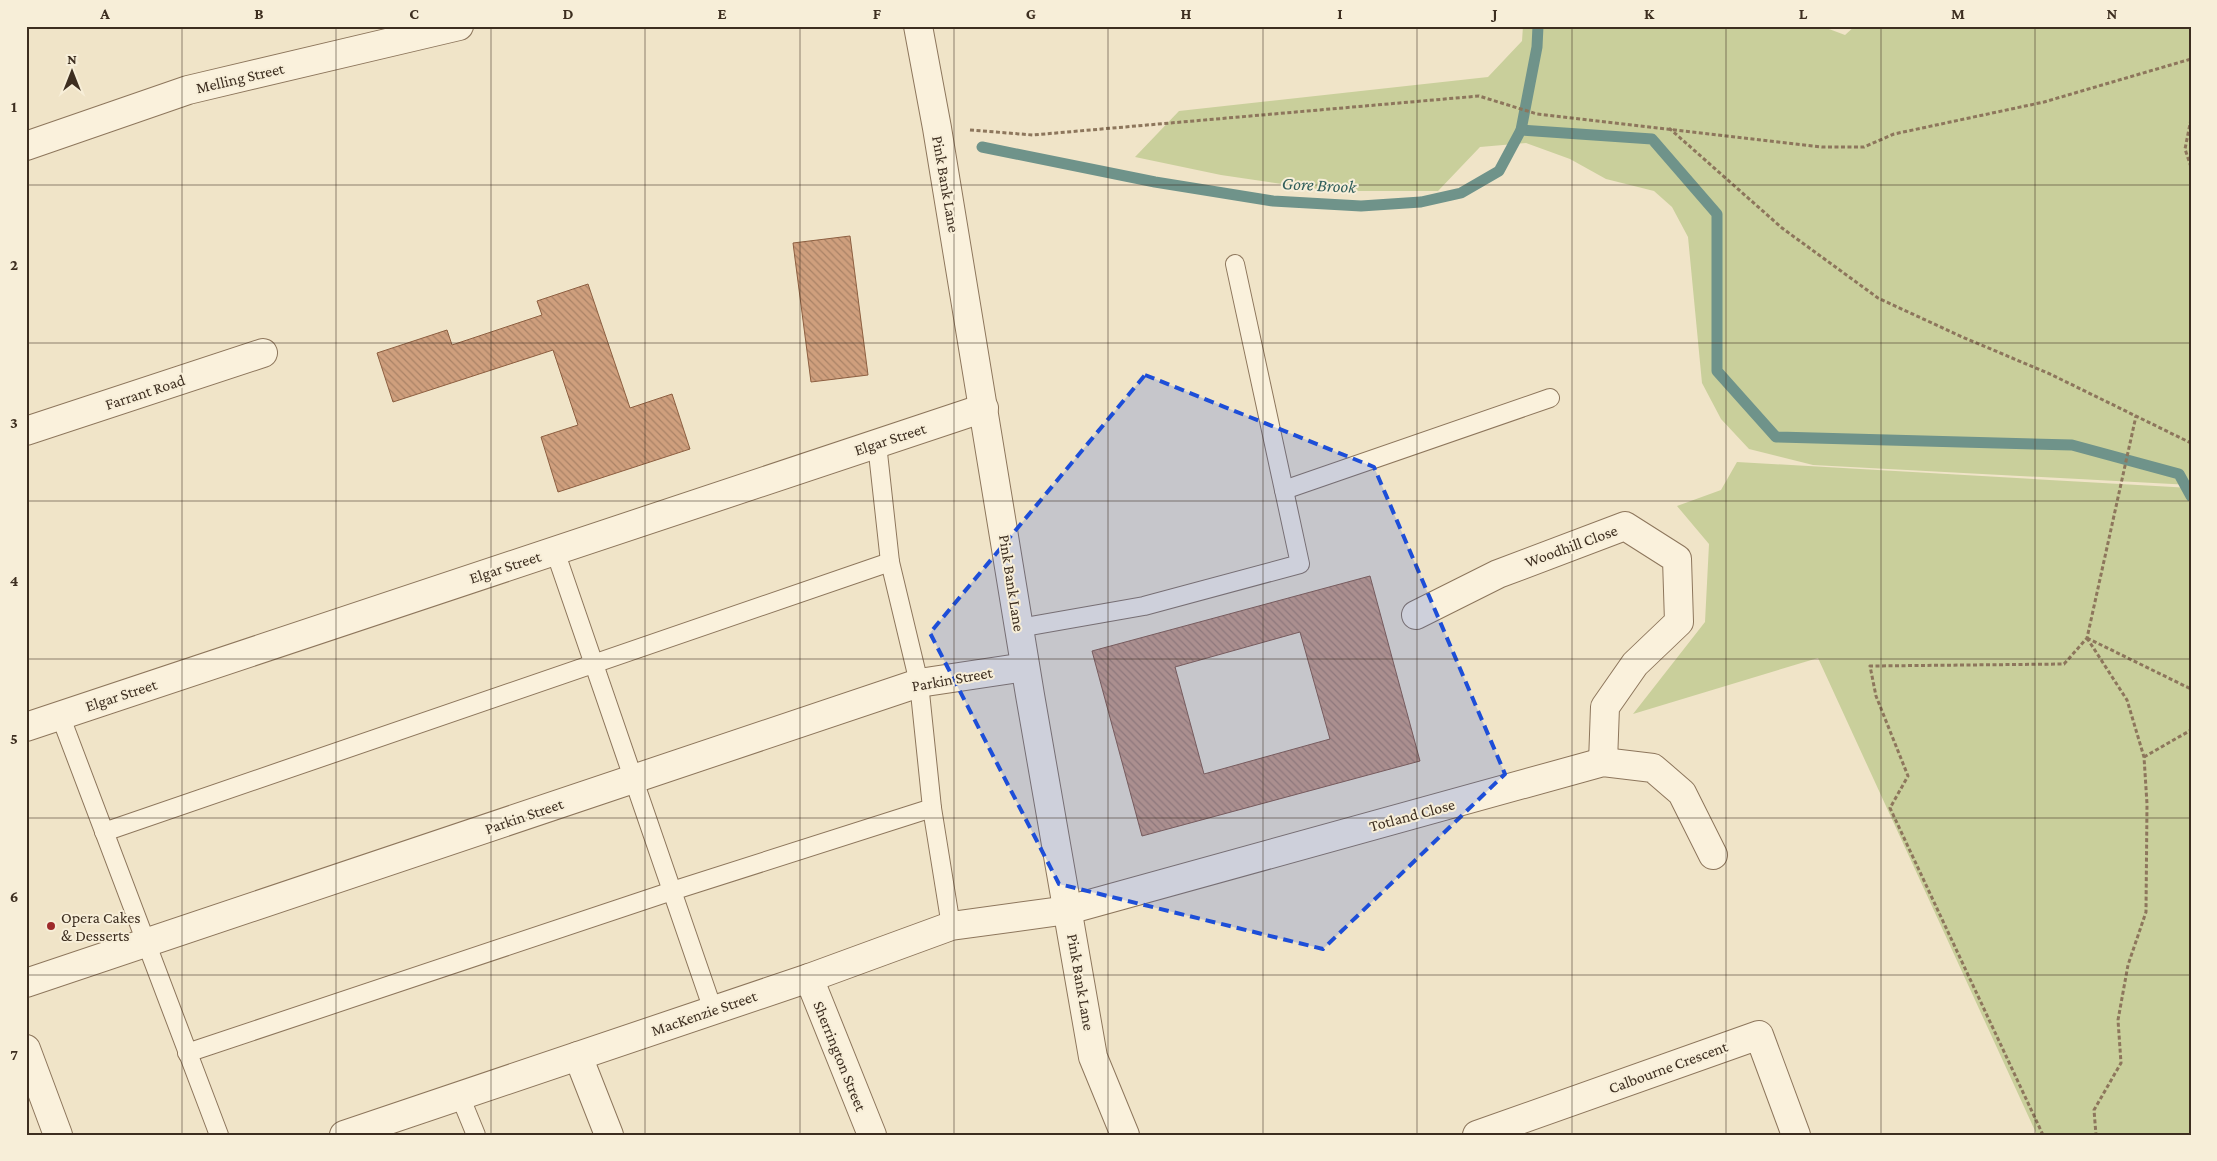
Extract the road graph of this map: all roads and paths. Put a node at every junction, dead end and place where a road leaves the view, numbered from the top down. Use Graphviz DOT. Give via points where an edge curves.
graph roads {
  1 [pos="918,26"];
  2 [pos="445,28"];
  3 [pos="2191,59"];
  4 [pos="2191,119"];
  5 [pos="937,128"];
  6 [pos="1669,128"];
  7 [pos="26,146"];
  8 [pos="2191,168"];
  9 [pos="1235,264"];
  10 [pos="263,353"];
  11 [pos="1550,398"];
  12 [pos="984,408"];
  13 [pos="2136,416"];
  14 [pos="26,431"];
  15 [pos="2191,443"];
  16 [pos="877,444"];
  17 [pos="1284,490"];
  18 [pos="555,551"];
  19 [pos="890,562"];
  20 [pos="1416,615"];
  21 [pos="1019,628"];
  22 [pos="2086,638"];
  23 [pos="595,663"];
  24 [pos="1025,666"];
  25 [pos="919,683"];
  26 [pos="2191,689"];
  27 [pos="60,715"];
  28 [pos="26,727"];
  29 [pos="2191,730"];
  30 [pos="2144,757"];
  31 [pos="1603,762"];
  32 [pos="633,779"];
  33 [pos="932,808"];
  34 [pos="104,832"];
  35 [pos="1713,855"];
  36 [pos="672,891"];
  37 [pos="1068,910"];
  38 [pos="951,926"];
  39 [pos="146,944"];
  40 [pos="808,978"];
  41 [pos="26,983"];
  42 [pos="713,1010"];
  43 [pos="26,1049"];
  44 [pos="187,1053"];
  45 [pos="578,1056"];
  46 [pos="460,1096"];
  47 [pos="350,1134"];
  48 [pos="58,1135"];
  49 [pos="219,1135"];
  50 [pos="476,1135"];
  51 [pos="609,1135"];
  52 [pos="872,1135"];
  53 [pos="1125,1135"];
  54 [pos="1477,1135"];
  55 [pos="1796,1135"];
  56 [pos="2043,1135"];
  57 [pos="2096,1135"];
  1 -- 5 [label="street, Pink Bank Lane"];
  2 -- 7 [label="street, Melling Street" via="188,90"];
  3 -- 6 [label="path" via="2044,102 1894,134 1864,147 1822,147"];
  4 -- 8 [label="path" via="2185,149"];
  5 -- 6 [label="path" via="1033,135 1479,96 1537,114"];
  5 -- 12 [label="street, Pink Bank Lane"];
  6 -- 13 [label="path" via="1782,228 1878,298"];
  9 -- 17 [label="lane"];
  10 -- 14 [label="street, Farrant Road"];
  11 -- 17 [label="lane"];
  12 -- 16 [label="street, Elgar Street"];
  12 -- 21 [label="street, Pink Bank Lane"];
  13 -- 15 [label="path"];
  13 -- 22 [label="path"];
  16 -- 18 [label="street, Elgar Street"];
  16 -- 19 [label="lane"];
  17 -- 21 [label="lane" via="1300,564 1144,606"];
  18 -- 23 [label="lane"];
  18 -- 27 [label="street, Elgar Street"];
  19 -- 23 [label="lane"];
  19 -- 25 [label="lane"];
  20 -- 31 [label="street, Woodhill Close" via="1498,574 1625,526 1676,559 1680,622 1635,664 1605,707"];
  21 -- 24 [label="street, Pink Bank Lane"];
  22 -- 26 [label="path"];
  22 -- 30 [label="path" via="2126,700"];
  22 -- 56 [label="path" via="2064,664 1870,666 1876,696 1908,776 1890,808"];
  23 -- 32 [label="lane"];
  23 -- 34 [label="lane"];
  24 -- 25 [label="street, Parkin Street"];
  24 -- 37 [label="street, Pink Bank Lane"];
  25 -- 32 [label="street, Parkin Street"];
  25 -- 33 [label="lane"];
  27 -- 28 [label="street, Elgar Street"];
  27 -- 34 [label="lane"];
  29 -- 30 [label="path"];
  30 -- 57 [label="path" via="2146,912 2128,965 2118,1020 2121,1063 2094,1110"];
  31 -- 35 [label="street, Totland Close" via="1653,768 1682,793"];
  31 -- 37 [label="street, Totland Close"];
  32 -- 36 [label="lane"];
  32 -- 39 [label="street, Parkin Street"];
  33 -- 36 [label="lane"];
  33 -- 38 [label="lane"];
  34 -- 39 [label="lane"];
  36 -- 42 [label="lane"];
  36 -- 44 [label="lane"];
  37 -- 38 [label="street, MacKenzie Street"];
  37 -- 53 [label="street, Pink Bank Lane" via="1093,1057"];
  38 -- 40 [label="street, MacKenzie Street"];
  39 -- 41 [label="street, Parkin Street"];
  39 -- 44 [label="lane"];
  40 -- 42 [label="street, MacKenzie Street"];
  40 -- 52 [label="street, Sherrington Street"];
  42 -- 45 [label="street, MacKenzie Street"];
  43 -- 48 [label="street"];
  44 -- 49 [label="lane"];
  45 -- 46 [label="street, MacKenzie Street"];
  45 -- 51 [label="street"];
  46 -- 47 [label="street, MacKenzie Street"];
  46 -- 50 [label="lane"];
  54 -- 55 [label="street, Calbourne Crescent" via="1759,1035"];
}
